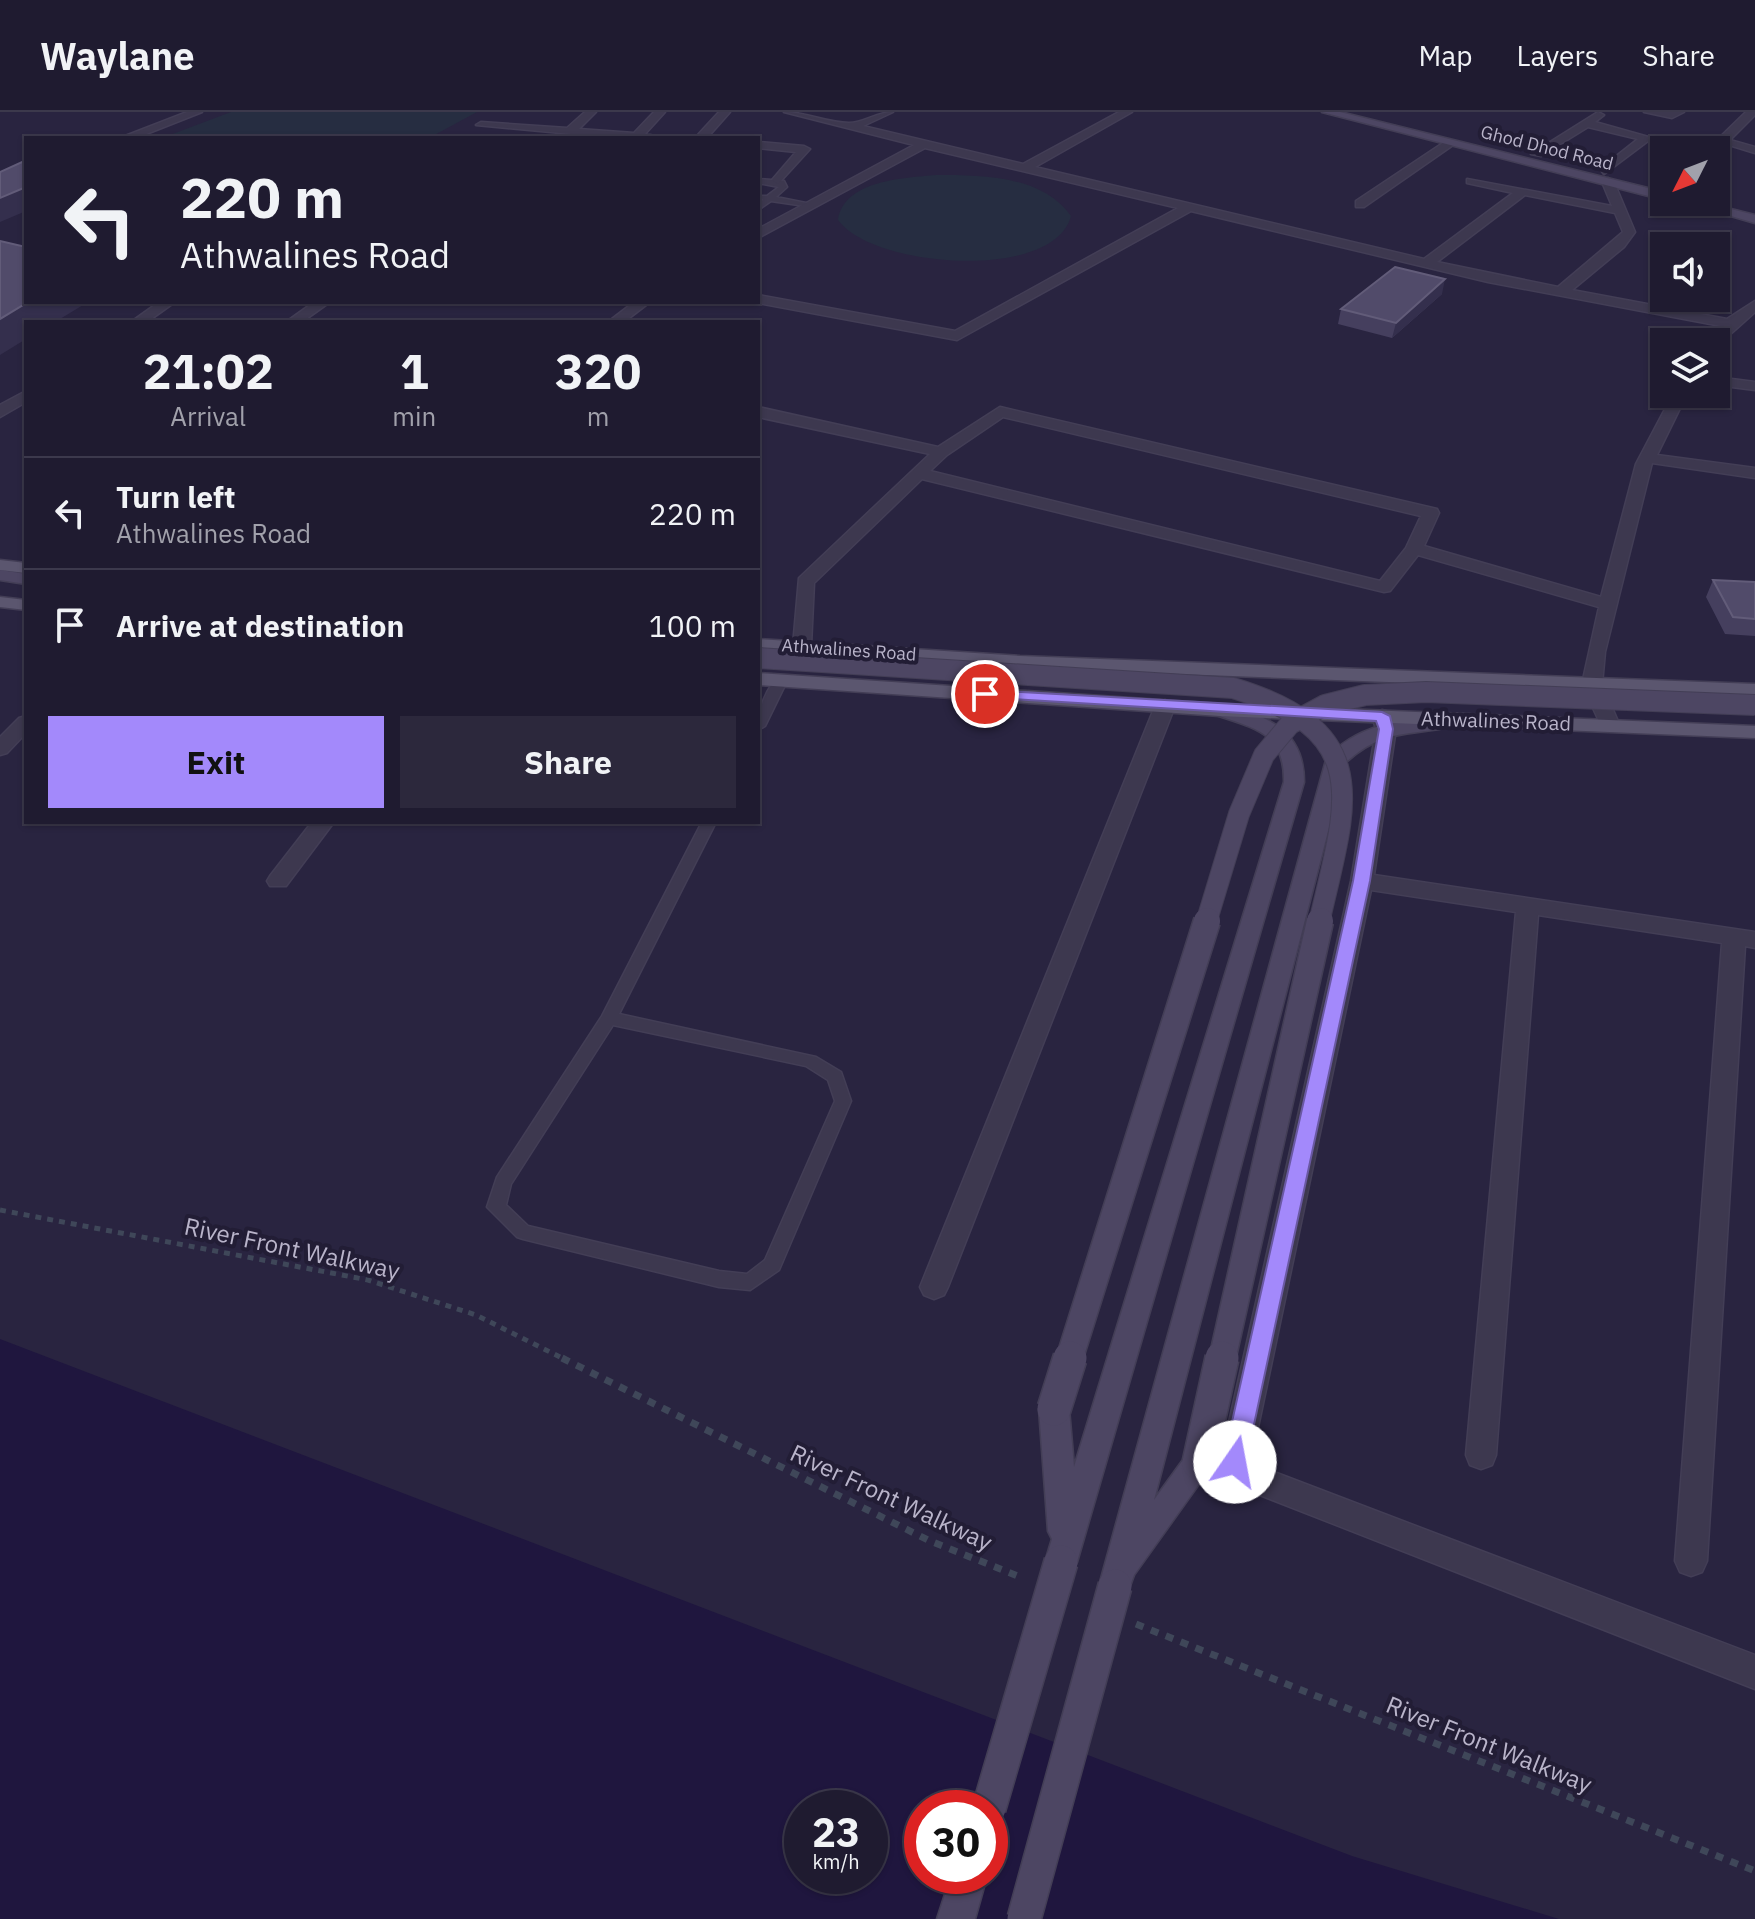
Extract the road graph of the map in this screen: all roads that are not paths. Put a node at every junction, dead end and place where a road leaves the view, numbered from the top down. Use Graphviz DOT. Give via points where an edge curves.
graph roads {
  1 [pos="197,112"];
  2 [pos="591,112"];
  3 [pos="660,112"];
  4 [pos="725,112"];
  5 [pos="789,112"];
  6 [pos="888,112"];
  7 [pos="1127,112"];
  8 [pos="1327,112"];
  9 [pos="1362,112"];
  10 [pos="1603,112"];
  11 [pos="1649,112"];
  12 [pos="1679,112"];
  13 [pos="1752,112"];
  14 [pos="803,115"];
  15 [pos="1586,123"];
  16 [pos="480,126"];
  17 [pos="852,127"];
  18 [pos="540,129"];
  19 [pos="570,131"];
  20 [pos="131,136"];
  21 [pos="532,136"];
  22 [pos="596,136"];
  23 [pos="637,136"];
  24 [pos="703,136"];
  25 [pos="782,137"];
  26 [pos="1450,143"];
  27 [pos="760,144"];
  28 [pos="924,144"];
  29 [pos="1755,150"];
  30 [pos="1537,154"];
  31 [pos="1024,168"];
  32 [pos="1606,176"];
  33 [pos="778,180"];
  34 [pos="760,181"];
  35 [pos="1471,181"];
  36 [pos="1650,184"];
  37 [pos="1523,191"];
  38 [pos="1650,191"];
  39 [pos="760,198"];
  40 [pos="771,199"];
  41 [pos="1730,202"];
  42 [pos="1360,204"];
  43 [pos="812,205"];
  44 [pos="760,207"];
  45 [pos="1187,208"];
  46 [pos="1755,208"];
  47 [pos="1621,211"];
  48 [pos="1730,213"];
  49 [pos="1755,219"];
  50 [pos="760,233"];
  51 [pos="1427,263"];
  52 [pos="1561,292"];
  53 [pos="760,299"];
  54 [pos="165,304"];
  55 [pos="320,304"];
  56 [pos="640,304"];
  57 [pos="1755,305"];
  58 [pos="141,320"];
  59 [pos="296,320"];
  60 [pos="618,320"];
  61 [pos="1730,324"];
  62 [pos="1727,328"];
  63 [pos="1730,383"];
  64 [pos="1755,386"];
  65 [pos="24,396"];
  66 [pos="1673,408"];
  67 [pos="0,412"];
  68 [pos="760,412"];
  69 [pos="941,452"];
  70 [pos="1647,458"];
  71 [pos="918,473"];
  72 [pos="1755,473"];
  73 [pos="1414,549"];
  74 [pos="0,565"];
  75 [pos="24,568"];
  76 [pos="0,575"];
  77 [pos="24,579"];
  78 [pos="0,602"];
  79 [pos="1608,604"];
  80 [pos="24,605"];
  81 [pos="760,645"];
  82 [pos="802,646"];
  83 [pos="930,656"];
  84 [pos="760,658"];
  85 [pos="760,679"];
  86 [pos="781,681"];
  87 [pos="1592,684"];
  88 [pos="925,690"];
  89 [pos="1755,690"];
  90 [pos="1755,705"];
  91 [pos="1165,706"];
  92 [pos="1220,710"];
  93 [pos="760,722"];
  94 [pos="1384,723"];
  95 [pos="24,724"];
  96 [pos="1610,726"];
  97 [pos="1755,732"];
  98 [pos="0,749"];
  99 [pos="321,824"];
  100 [pos="708,824"];
  101 [pos="278,881"];
  102 [pos="1362,881"];
  103 [pos="1528,906"];
  104 [pos="1745,938"];
  105 [pos="609,1018"];
  106 [pos="934,1287"];
  107 [pos="1481,1455"];
  108 [pos="1063,1553"];
  109 [pos="1691,1561"];
  110 [pos="1117,1580"];
  111 [pos="1755,1672"];
  112 [pos="994,1790"];
  113 [pos="964,1894"];
  114 [pos="956,1919"];
  115 [pos="1024,1919"];
  1 -- 20 [label="street"];
  2 -- 19 [label="street"];
  3 -- 23 [label="street"];
  4 -- 24 [label="street"];
  5 -- 14 [label="street"];
  6 -- 17 [label="street"];
  7 -- 31 [label="street"];
  8 -- 26 [label="main road, Ghod Dhod Road"];
  9 -- 30 [label="main road"];
  10 -- 15 [label="street"];
  11 -- 12 [label="street"];
  13 -- 29 [label="street" via="1722,141"];
  14 -- 17 [label="street"];
  14 -- 25 [label="street"];
  15 -- 30 [label="street"];
  15 -- 32 [label="street" via="1646,138"];
  16 -- 18 [label="street"];
  17 -- 28 [label="street"];
  18 -- 19 [label="street"];
  18 -- 21 [label="street"];
  19 -- 22 [label="street"];
  22 -- 23 [label="street"];
  25 -- 27 [label="street"];
  25 -- 33 [label="street" via="804,149"];
  26 -- 32 [label="main road, Ghod Dhod Road"];
  26 -- 42 [label="street"];
  28 -- 31 [label="street"];
  28 -- 43 [label="street"];
  30 -- 32 [label="main road"];
  31 -- 45 [label="street"];
  32 -- 36 [label="main road"];
  32 -- 38 [label="main road, Ghod Dhod Road"];
  32 -- 47 [label="street"];
  34 -- 40 [label="lane" via="783,185"];
  35 -- 37 [label="street"];
  37 -- 47 [label="street"];
  37 -- 51 [label="street"];
  39 -- 40 [label="lane"];
  40 -- 43 [label="lane"];
  40 -- 44 [label="lane"];
  41 -- 46 [label="main road"];
  43 -- 50 [label="street"];
  45 -- 51 [label="street"];
  45 -- 53 [label="street" via="957,336"];
  47 -- 52 [label="street" via="1629,227 1626,238"];
  48 -- 49 [label="main road"];
  51 -- 52 [label="street"];
  52 -- 61 [label="street"];
  54 -- 58 [label="street"];
  55 -- 59 [label="street"];
  56 -- 60 [label="street"];
  57 -- 61 [label="street"];
  61 -- 62 [label="street"];
  63 -- 64 [label="street"];
  65 -- 67 [label="street"];
  66 -- 70 [label="street"];
  68 -- 69 [label="street"];
  69 -- 71 [label="street"];
  69 -- 73 [label="street" via="1000,412 1431,513"];
  70 -- 72 [label="street"];
  70 -- 79 [label="street"];
  71 -- 73 [label="street" via="1384,587"];
  71 -- 82 [label="street" via="805,582"];
  73 -- 79 [label="street"];
  74 -- 75 [label="main road"];
  76 -- 77 [label="main road"];
  78 -- 80 [label="main road"];
  79 -- 87 [label="street"];
  81 -- 82 [label="main road, Athwalines Road"];
  82 -- 83 [label="main road, Athwalines Road"];
  83 -- 87 [label="main road, Athwalines Road"];
  83 -- 88 [label="main road"];
  84 -- 110 [label="main road, bridge" via="1233,688 1292,710 1321,735 1341,771 1337,844 1199,1463"];
  85 -- 86 [label="main road, Athwalines Road"];
  86 -- 88 [label="main road, Athwalines Road"];
  86 -- 93 [label="lane"];
  87 -- 89 [label="main road, Athwalines Road"];
  87 -- 96 [label="street"];
  88 -- 91 [label="main road, Athwalines Road"];
  90 -- 108 [label="main road, bridge" via="1379,694 1310,709 1276,738 1257,770 1199,943 1054,1409"];
  91 -- 92 [label="main road, Athwalines Road"];
  91 -- 106 [label="street"];
  92 -- 94 [label="main road, Athwalines Road"];
  92 -- 108 [label="main road" via="1280,734 1296,759 1294,782"];
  94 -- 96 [label="main road, Athwalines Road"];
  94 -- 102 [label="street"];
  94 -- 110 [label="main road" via="1355,741 1336,760 1331,774"];
  95 -- 98 [label="street"];
  96 -- 97 [label="main road, Athwalines Road"];
  99 -- 101 [label="street"];
  100 -- 105 [label="lane"];
  102 -- 103 [label="street"];
  102 -- 111 [label="street" via="1235,1462 1263,1482"];
  103 -- 104 [label="street"];
  103 -- 107 [label="street"];
  104 -- 109 [label="street"];
  105 -- 105 [label="lane" via="810,1061 835,1076 843,1101 772,1265 750,1282 523,1232 496,1207 503,1182"];
  108 -- 112 [label="main road, bridge"];
  110 -- 115 [label="main road, bridge"];
  113 -- 114 [label="main road"];
}
